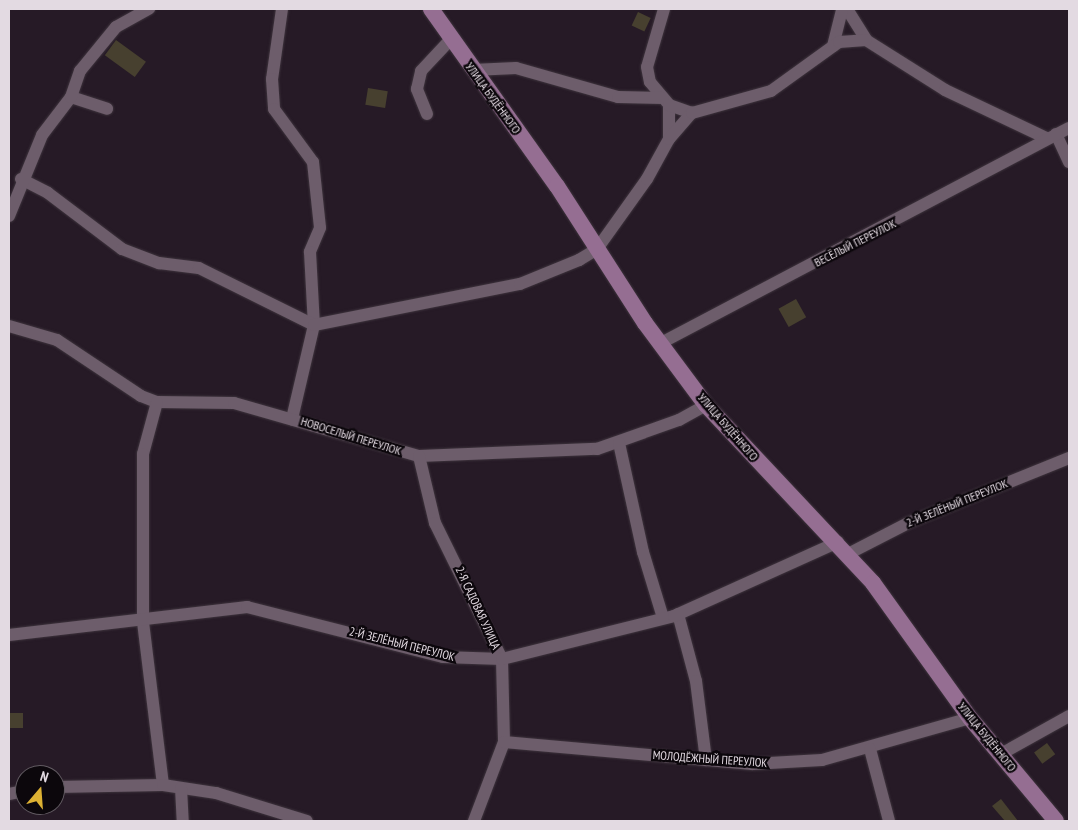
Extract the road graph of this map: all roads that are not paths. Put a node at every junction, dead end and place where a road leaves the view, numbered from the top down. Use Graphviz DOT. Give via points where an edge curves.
graph roads {
  1 [pos="127,9"];
  2 [pos="149,9"];
  3 [pos="282,9"];
  4 [pos="431,9"];
  5 [pos="664,9"];
  6 [pos="842,9"];
  7 [pos="847,9"];
  8 [pos="116,27"];
  9 [pos="451,39"];
  10 [pos="866,40"];
  11 [pos="833,46"];
  12 [pos="473,70"];
  13 [pos="71,98"];
  14 [pos="666,102"];
  15 [pos="107,109"];
  16 [pos="692,113"];
  17 [pos="427,114"];
  18 [pos="1069,128"];
  19 [pos="1051,136"];
  20 [pos="669,139"];
  21 [pos="1069,162"];
  22 [pos="22,179"];
  23 [pos="9,216"];
  24 [pos="597,249"];
  25 [pos="314,325"];
  26 [pos="9,326"];
  27 [pos="661,343"];
  28 [pos="157,402"];
  29 [pos="706,405"];
  30 [pos="292,419"];
  31 [pos="619,444"];
  32 [pos="418,456"];
  33 [pos="1069,458"];
  34 [pos="843,548"];
  35 [pos="678,614"];
  36 [pos="663,618"];
  37 [pos="143,622"];
  38 [pos="9,635"];
  39 [pos="502,659"];
  40 [pos="1069,716"];
  41 [pos="970,718"];
  42 [pos="504,742"];
  43 [pos="870,749"];
  44 [pos="1001,754"];
  45 [pos="706,760"];
  46 [pos="163,785"];
  47 [pos="65,786"];
  48 [pos="181,788"];
  49 [pos="183,821"];
  50 [pos="307,821"];
  51 [pos="474,821"];
  52 [pos="889,821"];
  53 [pos="1056,821"];
  1 -- 8 [label="street"];
  2 -- 8 [label="street"];
  3 -- 25 [label="street" via="272,78 274,109 313,162 320,228 310,252"];
  4 -- 9 [label="main road, УЛИЦА БУДЁННОГО"];
  5 -- 14 [label="street" via="647,67 650,82"];
  6 -- 11 [label="street"];
  7 -- 10 [label="street"];
  8 -- 13 [label="street" via="80,71"];
  9 -- 12 [label="main road, УЛИЦА БУДЁННОГО"];
  9 -- 17 [label="street" via="421,71 417,89"];
  10 -- 11 [label="street" via="846,40"];
  10 -- 19 [label="street" via="945,90"];
  11 -- 16 [label="street" via="771,91"];
  12 -- 14 [label="street" via="516,68 618,97"];
  12 -- 24 [label="main road, УЛИЦА БУДЁННОГО"];
  13 -- 15 [label="street"];
  13 -- 22 [label="street" via="42,135"];
  14 -- 16 [label="street"];
  14 -- 20 [label="street"];
  16 -- 20 [label="street"];
  18 -- 19 [label="street, ВЕСЁЛЫЙ ПЕРЕУЛОК"];
  19 -- 21 [label="street"];
  19 -- 27 [label="street, ВЕСЁЛЫЙ ПЕРЕУЛОК" via="992,171"];
  20 -- 24 [label="street" via="647,179"];
  22 -- 23 [label="street"];
  22 -- 25 [label="street" via="48,193 122,248 159,263 199,268"];
  24 -- 25 [label="street" via="560,270 520,284"];
  24 -- 27 [label="main road, УЛИЦА БУДЁННОГО"];
  25 -- 30 [label="street"];
  26 -- 28 [label="street, НОВОСЕЛЫЙ ПЕРЕУЛОК" via="57,340 141,396"];
  27 -- 29 [label="main road, УЛИЦА БУДЁННОГО"];
  28 -- 30 [label="street, НОВОСЕЛЫЙ ПЕРЕУЛОК" via="234,403"];
  28 -- 37 [label="street" via="143,454"];
  29 -- 31 [label="street, НОВОСЕЛЫЙ ПЕРЕУЛОК"];
  29 -- 34 [label="main road, УЛИЦА БУДЁННОГО"];
  30 -- 32 [label="street, НОВОСЕЛЫЙ ПЕРЕУЛОК"];
  31 -- 32 [label="street, НОВОСЕЛЫЙ ПЕРЕУЛОК" via="566,452"];
  31 -- 36 [label="street" via="643,552"];
  32 -- 39 [label="street, 2-Я САДОВАЯ УЛИЦА" via="436,523"];
  33 -- 34 [label="street, 2-Й ЗЕЛЁНЫЙ ПЕРЕУЛОК"];
  34 -- 35 [label="street, 2-Й ЗЕЛЁНЫЙ ПЕРЕУЛОК"];
  34 -- 41 [label="main road, УЛИЦА БУДЁННОГО" via="894,610"];
  35 -- 36 [label="street, 2-Й ЗЕЛЁНЫЙ ПЕРЕУЛОК"];
  35 -- 45 [label="street" via="696,681"];
  36 -- 39 [label="street, 2-Й ЗЕЛЁНЫЙ ПЕРЕУЛОК"];
  37 -- 38 [label="street, 2-Й ЗЕЛЁНЫЙ ПЕРЕУЛОК"];
  37 -- 39 [label="street, 2-Й ЗЕЛЁНЫЙ ПЕРЕУЛОК" via="226,606 247,607 444,657"];
  37 -- 46 [label="street"];
  39 -- 42 [label="street, 2-Я САДОВАЯ УЛИЦА"];
  40 -- 44 [label="street"];
  41 -- 43 [label="street, МОЛОДЁЖНЫЙ ПЕРЕУЛОК"];
  41 -- 44 [label="main road, УЛИЦА БУДЁННОГО"];
  42 -- 45 [label="street, МОЛОДЁЖНЫЙ ПЕРЕУЛОК"];
  42 -- 51 [label="street, 2-Я САДОВАЯ УЛИЦА"];
  43 -- 45 [label="street, МОЛОДЁЖНЫЙ ПЕРЕУЛОК" via="812,761 752,764"];
  43 -- 52 [label="street"];
  44 -- 53 [label="main road, УЛИЦА БУДЁННОГО"];
  46 -- 47 [label="street"];
  46 -- 48 [label="street"];
  48 -- 49 [label="street"];
  48 -- 50 [label="street" via="216,793"];
}
